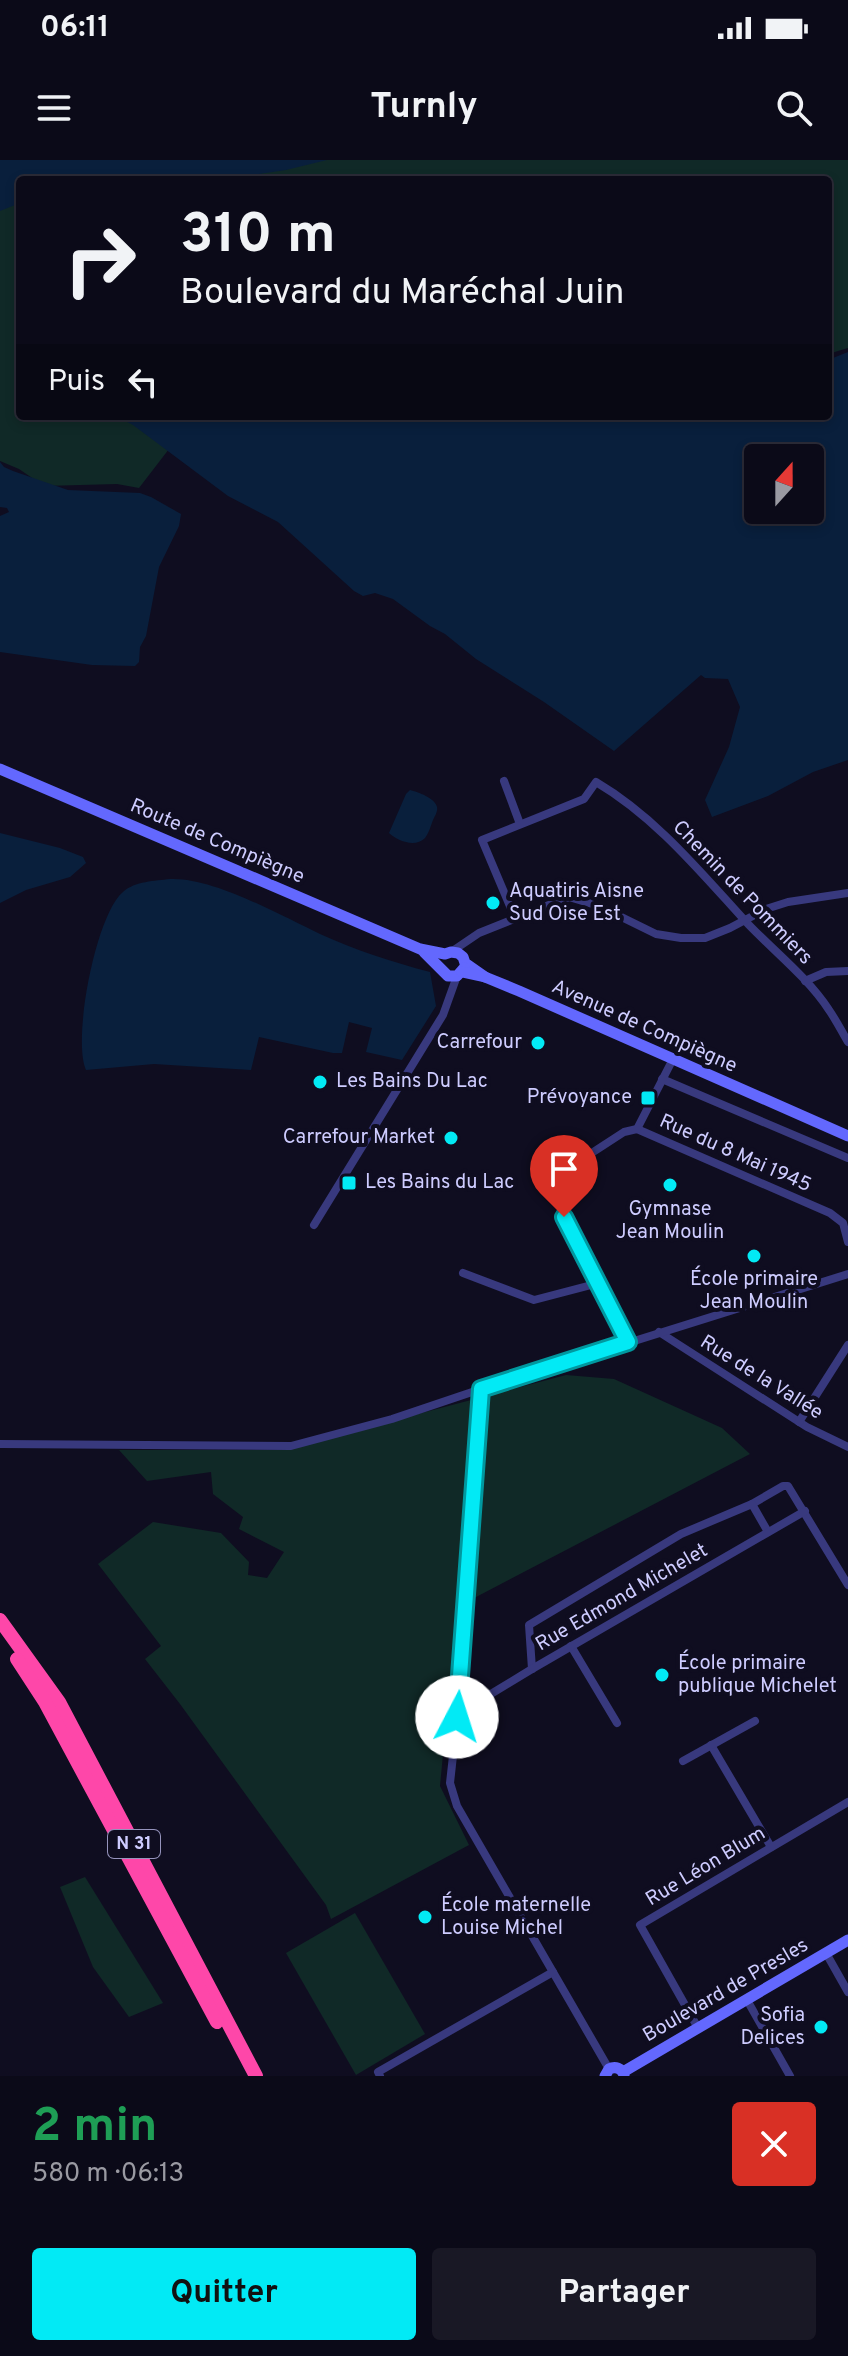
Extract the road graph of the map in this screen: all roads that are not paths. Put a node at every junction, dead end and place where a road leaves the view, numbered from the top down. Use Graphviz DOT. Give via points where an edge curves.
graph roads {
  1 [pos="0,769"];
  2 [pos="504,781"];
  3 [pos="520,824"];
  4 [pos="848,893"];
  5 [pos="515,918"];
  6 [pos="746,921"];
  7 [pos="420,949"];
  8 [pos="454,964"];
  9 [pos="848,971"];
  10 [pos="805,981"];
  11 [pos="848,1042"];
  12 [pos="673,1059"];
  13 [pos="662,1079"];
  14 [pos="637,1129"];
  15 [pos="848,1133"];
  16 [pos="848,1158"];
  17 [pos="314,1225"];
  18 [pos="848,1242"];
  19 [pos="463,1273"];
  20 [pos="848,1274"];
  21 [pos="599,1283"];
  22 [pos="659,1332"];
  23 [pos="628,1342"];
  24 [pos="848,1345"];
  25 [pos="481,1389"];
  26 [pos="799,1422"];
  27 [pos="0,1444"];
  28 [pos="848,1447"];
  29 [pos="752,1504"];
  30 [pos="805,1511"];
  31 [pos="768,1532"];
  32 [pos="848,1585"];
  33 [pos="0,1620"];
  34 [pos="0,1636"];
  35 [pos="571,1646"];
  36 [pos="532,1669"];
  37 [pos="457,1717"];
  38 [pos="755,1721"];
  39 [pos="617,1723"];
  40 [pos="711,1745"];
  41 [pos="683,1761"];
  42 [pos="848,1802"];
  43 [pos="771,1847"];
  44 [pos="848,1940"];
  45 [pos="826,1953"];
  46 [pos="553,1972"];
  47 [pos="848,1992"];
  48 [pos="747,2000"];
  49 [pos="698,2028"];
  50 [pos="607,2073"];
  51 [pos="623,2074"];
  52 [pos="246,2076"];
  53 [pos="256,2076"];
  54 [pos="380,2076"];
  55 [pos="790,2076"];
  1 -- 7 [label="main road, Route de Compiègne"];
  2 -- 3 [label="street"];
  3 -- 5 [label="street" via="482,840"];
  3 -- 6 [label="street, Chemin de Pommiers" via="584,799 596,782 634,808 694,863"];
  4 -- 6 [label="street" via="788,902"];
  5 -- 6 [label="street" via="569,897 656,934 681,938 705,938"];
  5 -- 8 [label="street" via="479,933"];
  6 -- 10 [label="street, Chemin de Pommiers"];
  7 -- 8 [label="main road, Avenue de Compiègne"];
  8 -- 12 [label="main road, Avenue de Compiègne"];
  8 -- 17 [label="street" via="445,985 449,996 443,1015"];
  9 -- 10 [label="street" via="826,972"];
  10 -- 11 [label="street, Chemin de Pommiers"];
  12 -- 13 [label="street"];
  12 -- 15 [label="main road, Avenue de Compiègne"];
  13 -- 14 [label="street"];
  13 -- 16 [label="street"];
  14 -- 18 [label="street, Rue du 8 Mai 1945" via="830,1213 843,1223"];
  14 -- 21 [label="street" via="584,1158 564,1211"];
  19 -- 21 [label="street" via="534,1300"];
  20 -- 22 [label="street"];
  21 -- 23 [label="street"];
  22 -- 23 [label="street"];
  22 -- 26 [label="street, Rue de la Vallée"];
  23 -- 25 [label="street"];
  24 -- 26 [label="street"];
  25 -- 27 [label="street" via="291,1446"];
  25 -- 37 [label="street"];
  26 -- 28 [label="street, Rue de la Vallée"];
  29 -- 30 [label="street" via="788,1486"];
  29 -- 31 [label="street"];
  29 -- 36 [label="street" via="681,1534 529,1625"];
  30 -- 31 [label="street, Rue Edmond Michelet"];
  30 -- 32 [label="street"];
  31 -- 35 [label="street, Rue Edmond Michelet"];
  33 -- 53 [label="highway, N 31" via="59,1702"];
  34 -- 52 [label="highway, N 31" via="45,1702"];
  35 -- 36 [label="street, Rue Edmond Michelet"];
  35 -- 39 [label="street"];
  36 -- 37 [label="street, Rue Edmond Michelet"];
  37 -- 46 [label="street" via="450,1783 457,1806"];
  38 -- 40 [label="street"];
  40 -- 41 [label="street"];
  40 -- 43 [label="street"];
  42 -- 43 [label="street, Rue Léon Blum"];
  43 -- 49 [label="street, Rue Léon Blum" via="640,1925"];
  44 -- 45 [label="main road, Boulevard de Presles"];
  45 -- 47 [label="street"];
  45 -- 48 [label="main road, Boulevard de Presles"];
  46 -- 50 [label="street"];
  46 -- 54 [label="street" via="378,2072"];
  48 -- 49 [label="main road, Boulevard de Presles"];
  48 -- 55 [label="street"];
  49 -- 51 [label="main road, Boulevard de Presles"];
  50 -- 51 [label="main road" via="618,2068"];
}
